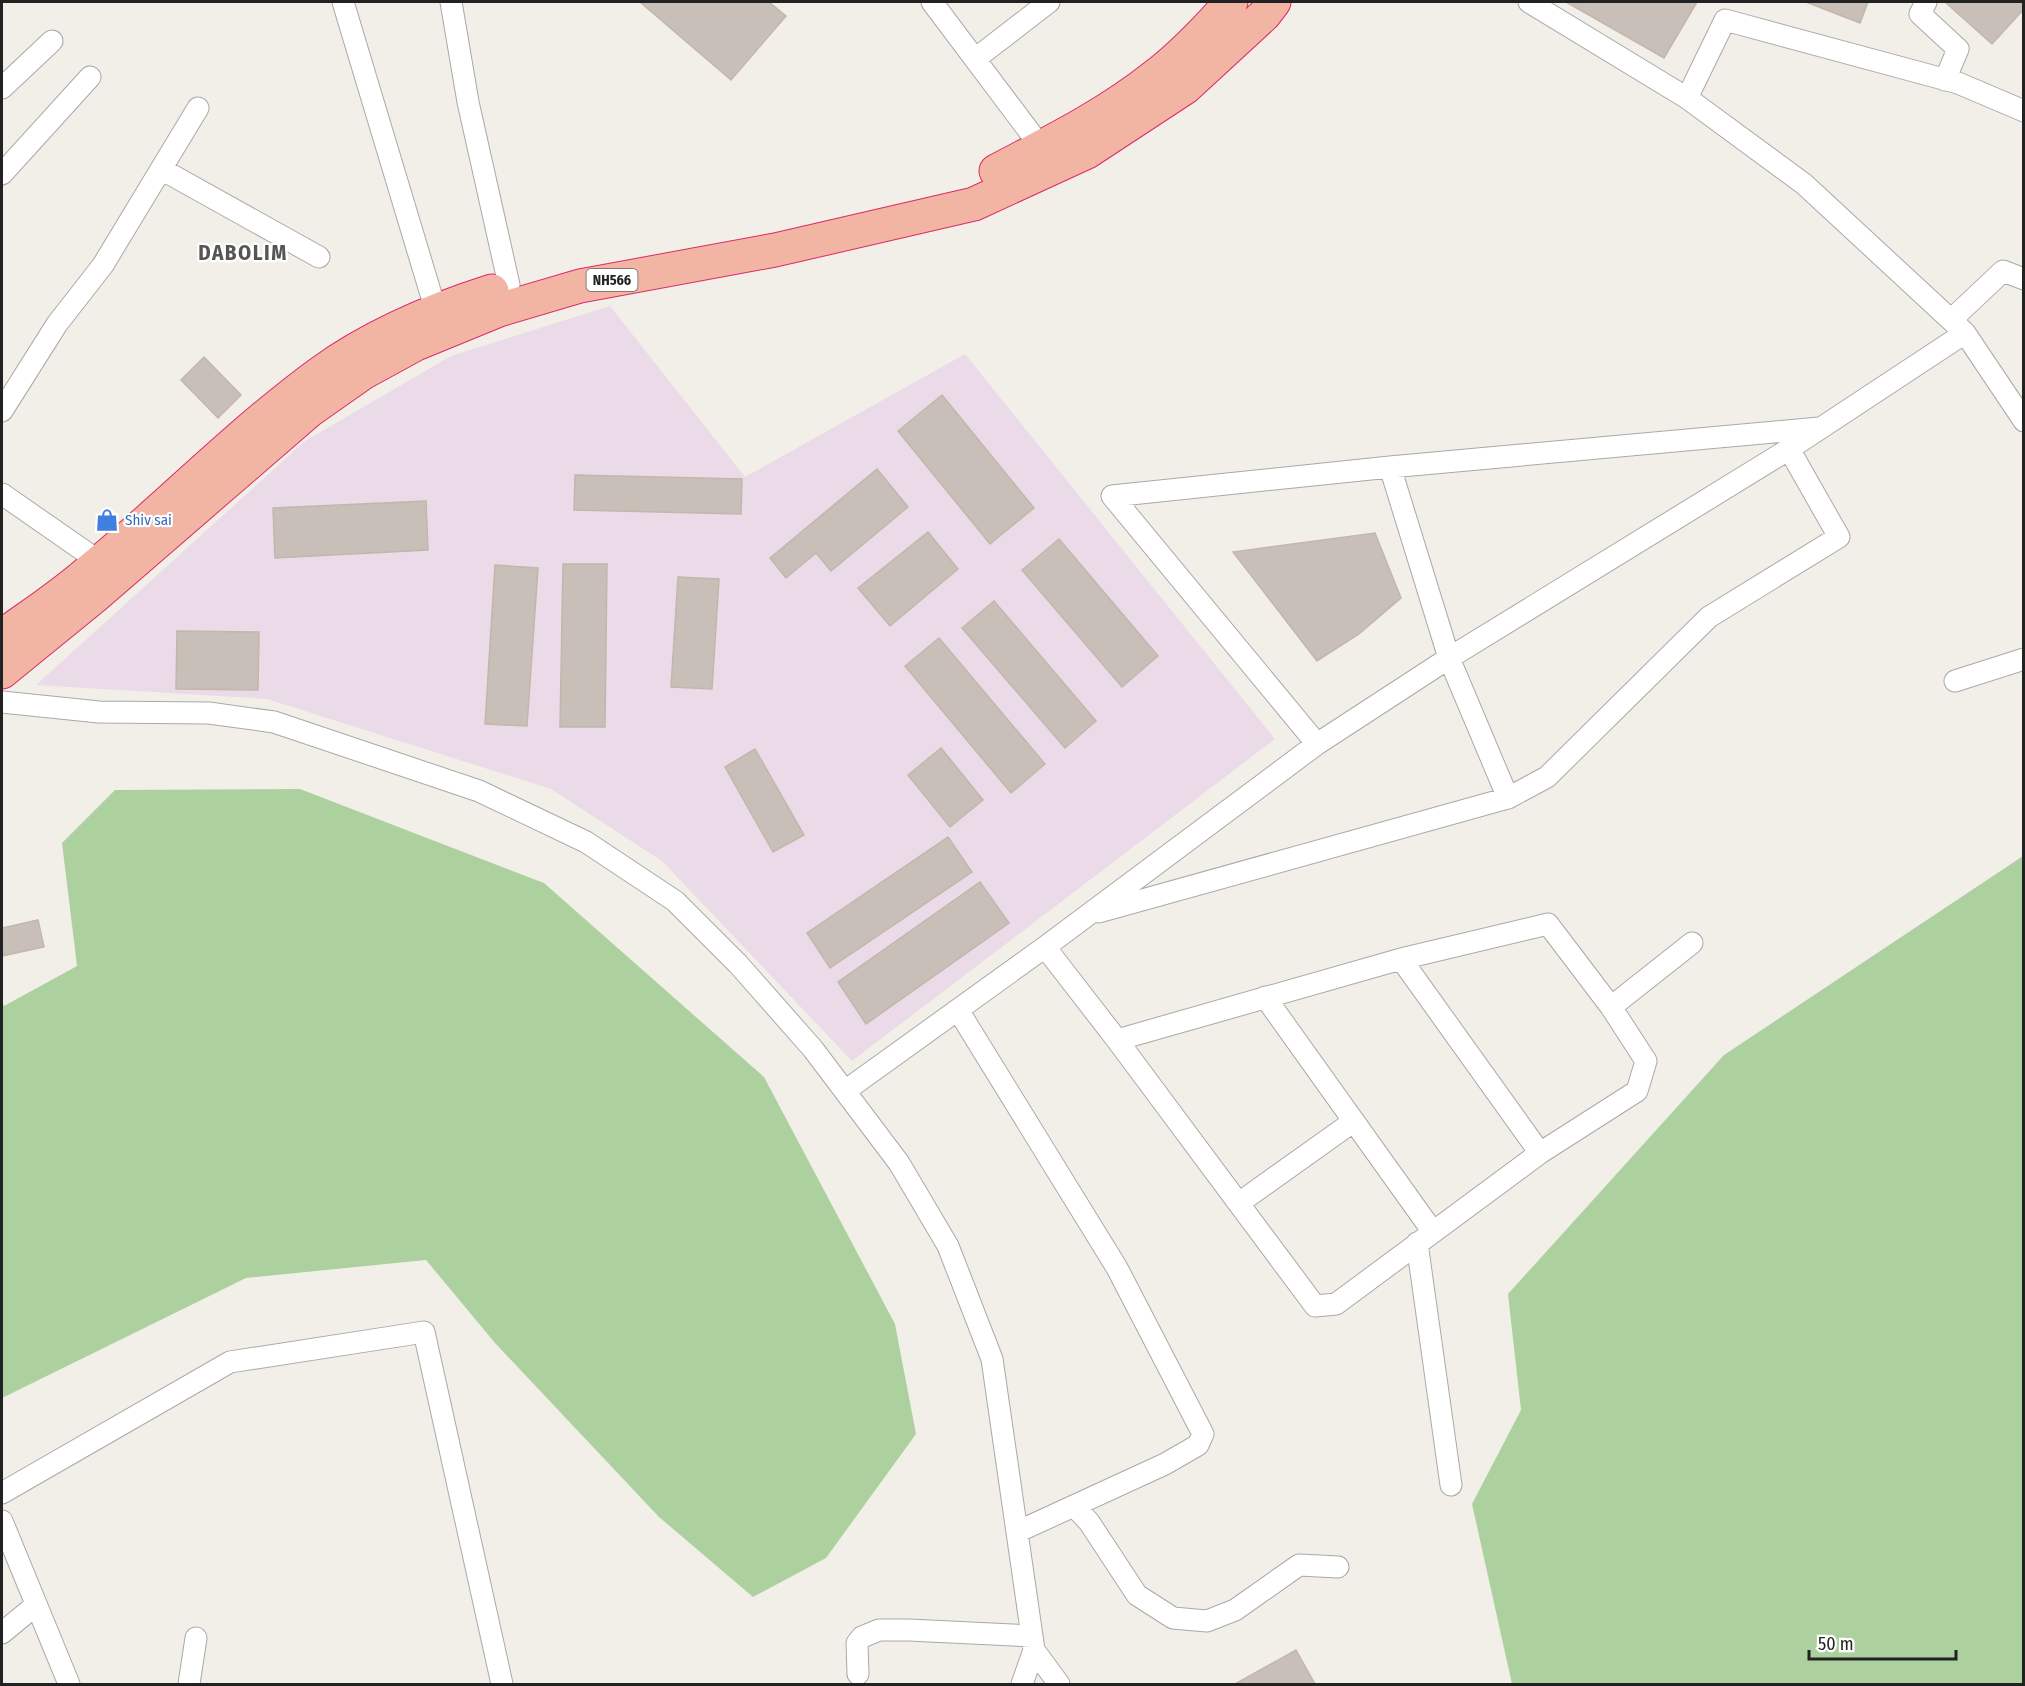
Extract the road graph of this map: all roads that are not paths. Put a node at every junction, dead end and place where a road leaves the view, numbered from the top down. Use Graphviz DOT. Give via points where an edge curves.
graph roads {
  1 [pos="343,2"];
  2 [pos="451,2"];
  3 [pos="932,2"];
  4 [pos="1050,2"];
  5 [pos="1231,2"];
  6 [pos="1274,2"];
  7 [pos="1529,2"];
  8 [pos="1926,2"];
  9 [pos="52,41"];
  10 [pos="975,59"];
  11 [pos="90,77"];
  12 [pos="1945,80"];
  13 [pos="2,88"];
  14 [pos="1687,98"];
  15 [pos="198,108"];
  16 [pos="2024,111"];
  17 [pos="1041,147"];
  18 [pos="161,169"];
  19 [pos="2,174"];
  20 [pos="319,257"];
  21 [pos="2024,279"];
  22 [pos="509,285"];
  23 [pos="436,311"];
  24 [pos="1958,326"];
  25 [pos="2,411"];
  26 [pos="2024,422"];
  27 [pos="1822,427"];
  28 [pos="1789,449"];
  29 [pos="1390,467"];
  30 [pos="2,494"];
  31 [pos="100,562"];
  32 [pos="2,636"];
  33 [pos="1449,658"];
  34 [pos="2024,659"];
  35 [pos="2,672"];
  36 [pos="1955,681"];
  37 [pos="2,702"];
  38 [pos="1317,744"];
  39 [pos="1508,798"];
  40 [pos="1088,915"];
  41 [pos="1692,943"];
  42 [pos="1045,947"];
  43 [pos="1401,959"];
  44 [pos="1265,997"];
  45 [pos="1611,1007"];
  46 [pos="958,1010"];
  47 [pos="1117,1040"];
  48 [pos="845,1091"];
  49 [pos="1354,1121"];
  50 [pos="1540,1153"];
  51 [pos="1239,1203"];
  52 [pos="1425,1238"];
  53 [pos="1451,1485"];
  54 [pos="2,1493"];
  55 [pos="1074,1506"];
  56 [pos="2,1521"];
  57 [pos="1017,1532"];
  58 [pos="1338,1567"];
  59 [pos="36,1605"];
  60 [pos="2,1633"];
  61 [pos="196,1638"];
  62 [pos="1033,1643"];
  63 [pos="858,1674"];
  64 [pos="69,1684"];
  65 [pos="189,1684"];
  66 [pos="502,1684"];
  67 [pos="1022,1684"];
  68 [pos="1059,1684"];
  1 -- 23 [label="street"];
  2 -- 22 [label="street" via="468,102"];
  3 -- 10 [label="street"];
  4 -- 10 [label="street"];
  5 -- 17 [label="highway, NH566" via="1200,37 1156,76 1106,111"];
  6 -- 35 [label="highway, NH566" via="1186,87 1087,153 974,204 775,250 580,286 499,310 416,344 363,373 309,411"];
  7 -- 14 [label="street"];
  8 -- 12 [label="street" via="1920,14 1958,49"];
  9 -- 13 [label="street"];
  10 -- 17 [label="street"];
  11 -- 19 [label="street"];
  12 -- 14 [label="street" via="1725,20"];
  12 -- 16 [label="street"];
  14 -- 24 [label="street" via="1804,184"];
  15 -- 18 [label="street"];
  17 -- 22 [label="highway, NH566" via="990,174 940,191 828,219 643,251"];
  18 -- 20 [label="street"];
  18 -- 25 [label="street" via="103,265 57,324"];
  21 -- 24 [label="street" via="2003,271"];
  22 -- 23 [label="highway, NH566"];
  23 -- 31 [label="highway, NH566" via="374,340 321,372"];
  24 -- 26 [label="street"];
  24 -- 27 [label="street"];
  27 -- 28 [label="street"];
  27 -- 29 [label="street"];
  28 -- 33 [label="street"];
  28 -- 39 [label="street" via="1839,537 1709,617 1547,777"];
  29 -- 33 [label="street"];
  29 -- 38 [label="street" via="1112,496"];
  30 -- 31 [label="street"];
  31 -- 32 [label="highway, NH566"];
  33 -- 38 [label="street"];
  33 -- 39 [label="street"];
  34 -- 36 [label="street"];
  37 -- 48 [label="street" via="99,712 209,713 274,722 479,791 586,842 675,901 738,964 813,1048"];
  38 -- 40 [label="street"];
  39 -- 40 [label="street"];
  40 -- 42 [label="street"];
  41 -- 45 [label="street"];
  42 -- 46 [label="street"];
  42 -- 47 [label="street"];
  43 -- 44 [label="street"];
  43 -- 45 [label="street" via="1548,924"];
  43 -- 50 [label="street"];
  44 -- 47 [label="street"];
  44 -- 49 [label="street"];
  45 -- 50 [label="street" via="1646,1061 1637,1091"];
  46 -- 48 [label="street"];
  46 -- 55 [label="street" via="1117,1268 1203,1434 1198,1445 1165,1464"];
  47 -- 51 [label="street"];
  48 -- 57 [label="street" via="899,1163 948,1246 992,1359"];
  49 -- 51 [label="street"];
  49 -- 52 [label="street"];
  50 -- 52 [label="street"];
  51 -- 52 [label="street" via="1315,1306 1336,1304"];
  52 -- 53 [label="street"];
  54 -- 66 [label="street" via="230,1362 424,1332"];
  55 -- 57 [label="street"];
  55 -- 58 [label="street" via="1137,1595 1173,1618 1207,1621 1235,1610 1299,1565"];
  56 -- 59 [label="street"];
  57 -- 62 [label="street"];
  59 -- 60 [label="street"];
  59 -- 64 [label="street"];
  61 -- 65 [label="street"];
  62 -- 63 [label="street" via="879,1630 857,1643"];
  62 -- 67 [label="street"];
  62 -- 68 [label="street"];
}
